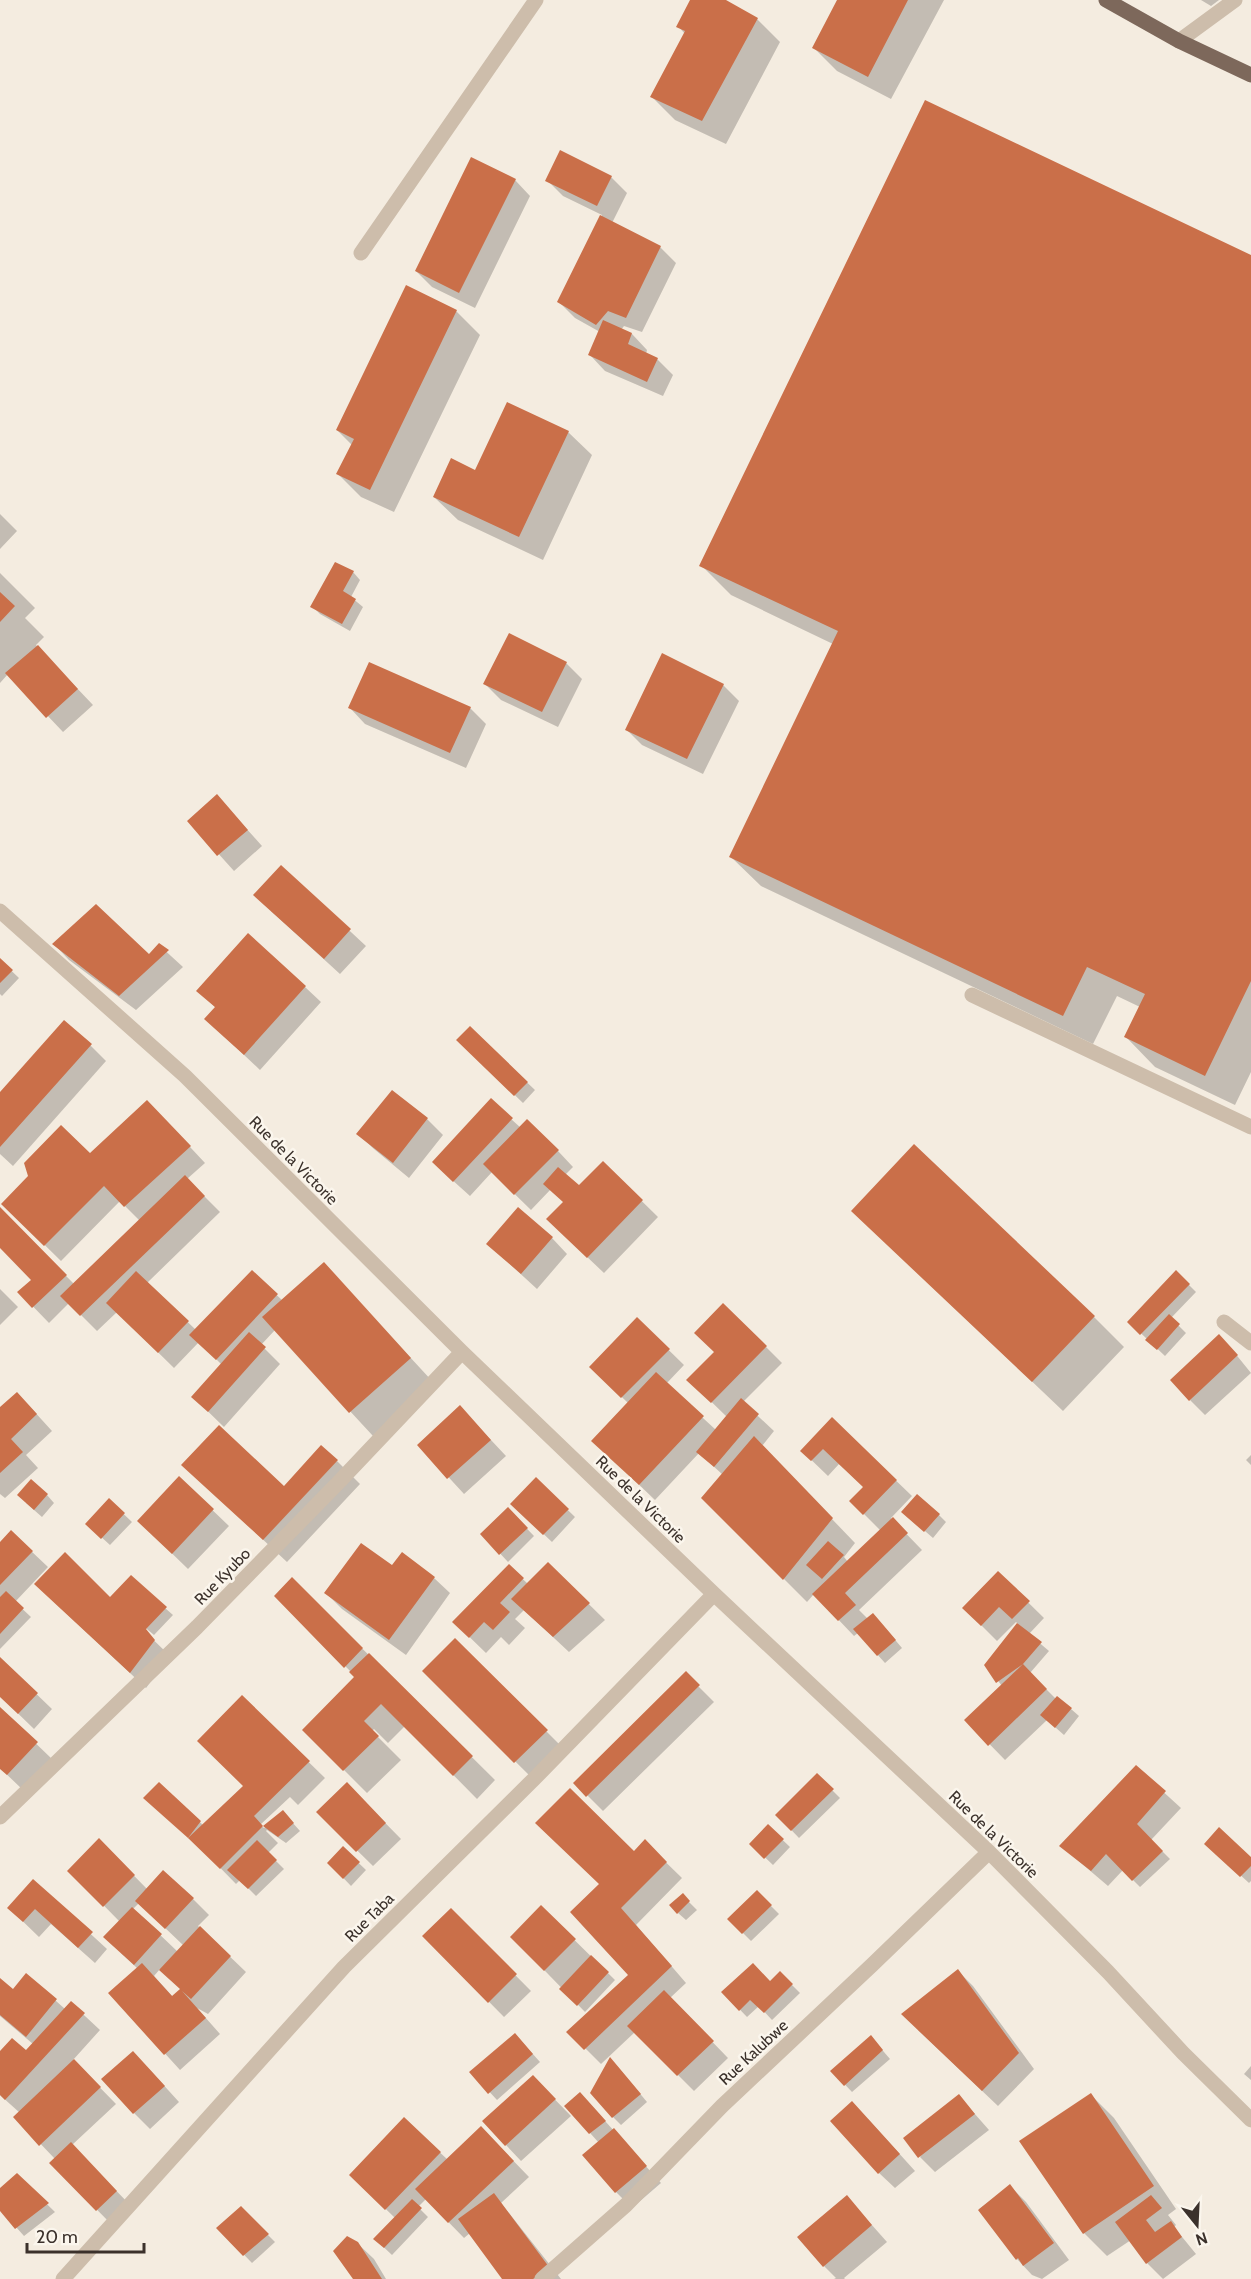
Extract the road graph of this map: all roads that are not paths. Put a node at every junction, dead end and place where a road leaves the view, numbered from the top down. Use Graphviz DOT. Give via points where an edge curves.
graph roads {
  1 [pos="536,0"];
  2 [pos="1106,0"];
  3 [pos="1234,0"];
  4 [pos="1179,41"];
  5 [pos="1251,75"];
  6 [pos="361,253"];
  7 [pos="0,911"];
  8 [pos="972,994"];
  9 [pos="1251,1127"];
  10 [pos="1224,1322"];
  11 [pos="1251,1343"];
  12 [pos="462,1352"];
  13 [pos="714,1594"];
  14 [pos="0,1817"];
  15 [pos="988,1852"];
  16 [pos="1251,2120"];
  17 [pos="63,2279"];
  18 [pos="542,2279"];
  1 -- 6 [label="street"];
  2 -- 4 [label="main road"];
  3 -- 4 [label="street"];
  4 -- 5 [label="main road"];
  7 -- 12 [label="street, Rue de la Victorie" via="185,1076"];
  8 -- 9 [label="street"];
  10 -- 11 [label="street"];
  12 -- 13 [label="street, Rue de la Victorie"];
  12 -- 14 [label="street, Rue Kyubo" via="197,1627"];
  13 -- 15 [label="street, Rue de la Victorie"];
  13 -- 17 [label="street, Rue Taba" via="344,1967"];
  15 -- 16 [label="street, Rue de la Victorie"];
  15 -- 18 [label="street, Rue Kalubwe" via="722,2106 626,2205"];
}
